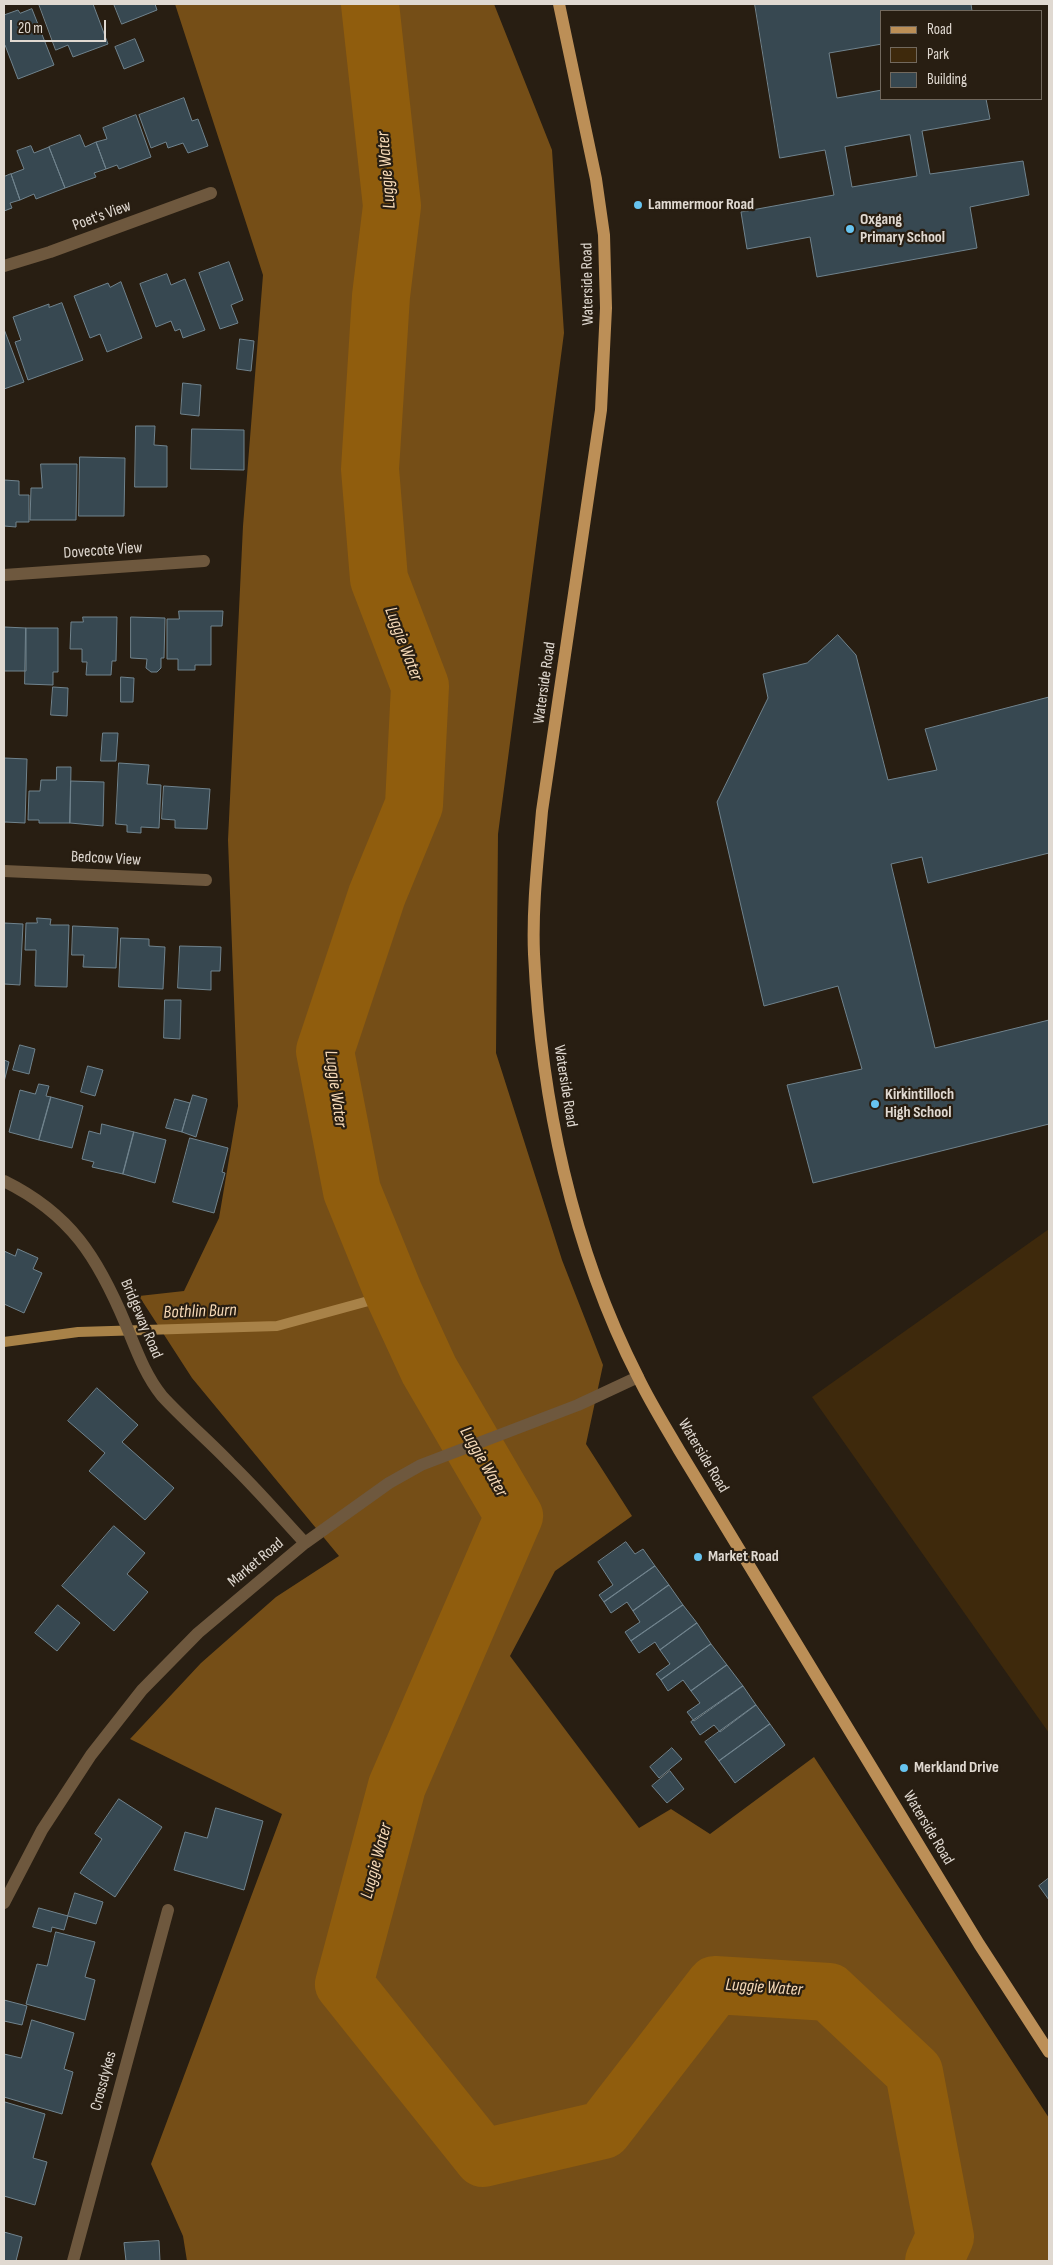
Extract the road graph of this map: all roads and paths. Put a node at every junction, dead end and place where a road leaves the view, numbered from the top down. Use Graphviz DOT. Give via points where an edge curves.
graph roads {
  1 [pos="559,4"];
  2 [pos="211,193"];
  3 [pos="4,266"];
  4 [pos="204,561"];
  5 [pos="4,575"];
  6 [pos="4,870"];
  7 [pos="206,880"];
  8 [pos="4,1181"];
  9 [pos="638,1377"];
  10 [pos="305,1543"];
  11 [pos="4,1903"];
  12 [pos="168,1910"];
  13 [pos="1049,2052"];
  14 [pos="72,2261"];
  1 -- 9 [label="main road, Waterside Road" via="596,179 604,235 606,308 601,410 542,811 534,952 542,1047 562,1168 594,1275"];
  2 -- 3 [label="street, Poet's View"];
  4 -- 5 [label="street, Dovecote View"];
  6 -- 7 [label="street, Bedcow View"];
  8 -- 10 [label="street, Bridgeway Road" via="24,1191 72,1230 89,1250 109,1284 146,1370 162,1395 239,1471"];
  9 -- 10 [label="street, Market Road" via="599,1397 421,1465 389,1483"];
  9 -- 13 [label="main road, Waterside Road" via="974,1935"];
  10 -- 11 [label="street, Market Road" via="198,1633 142,1690 91,1755 42,1830"];
  12 -- 14 [label="street, Crossdykes"];
}
